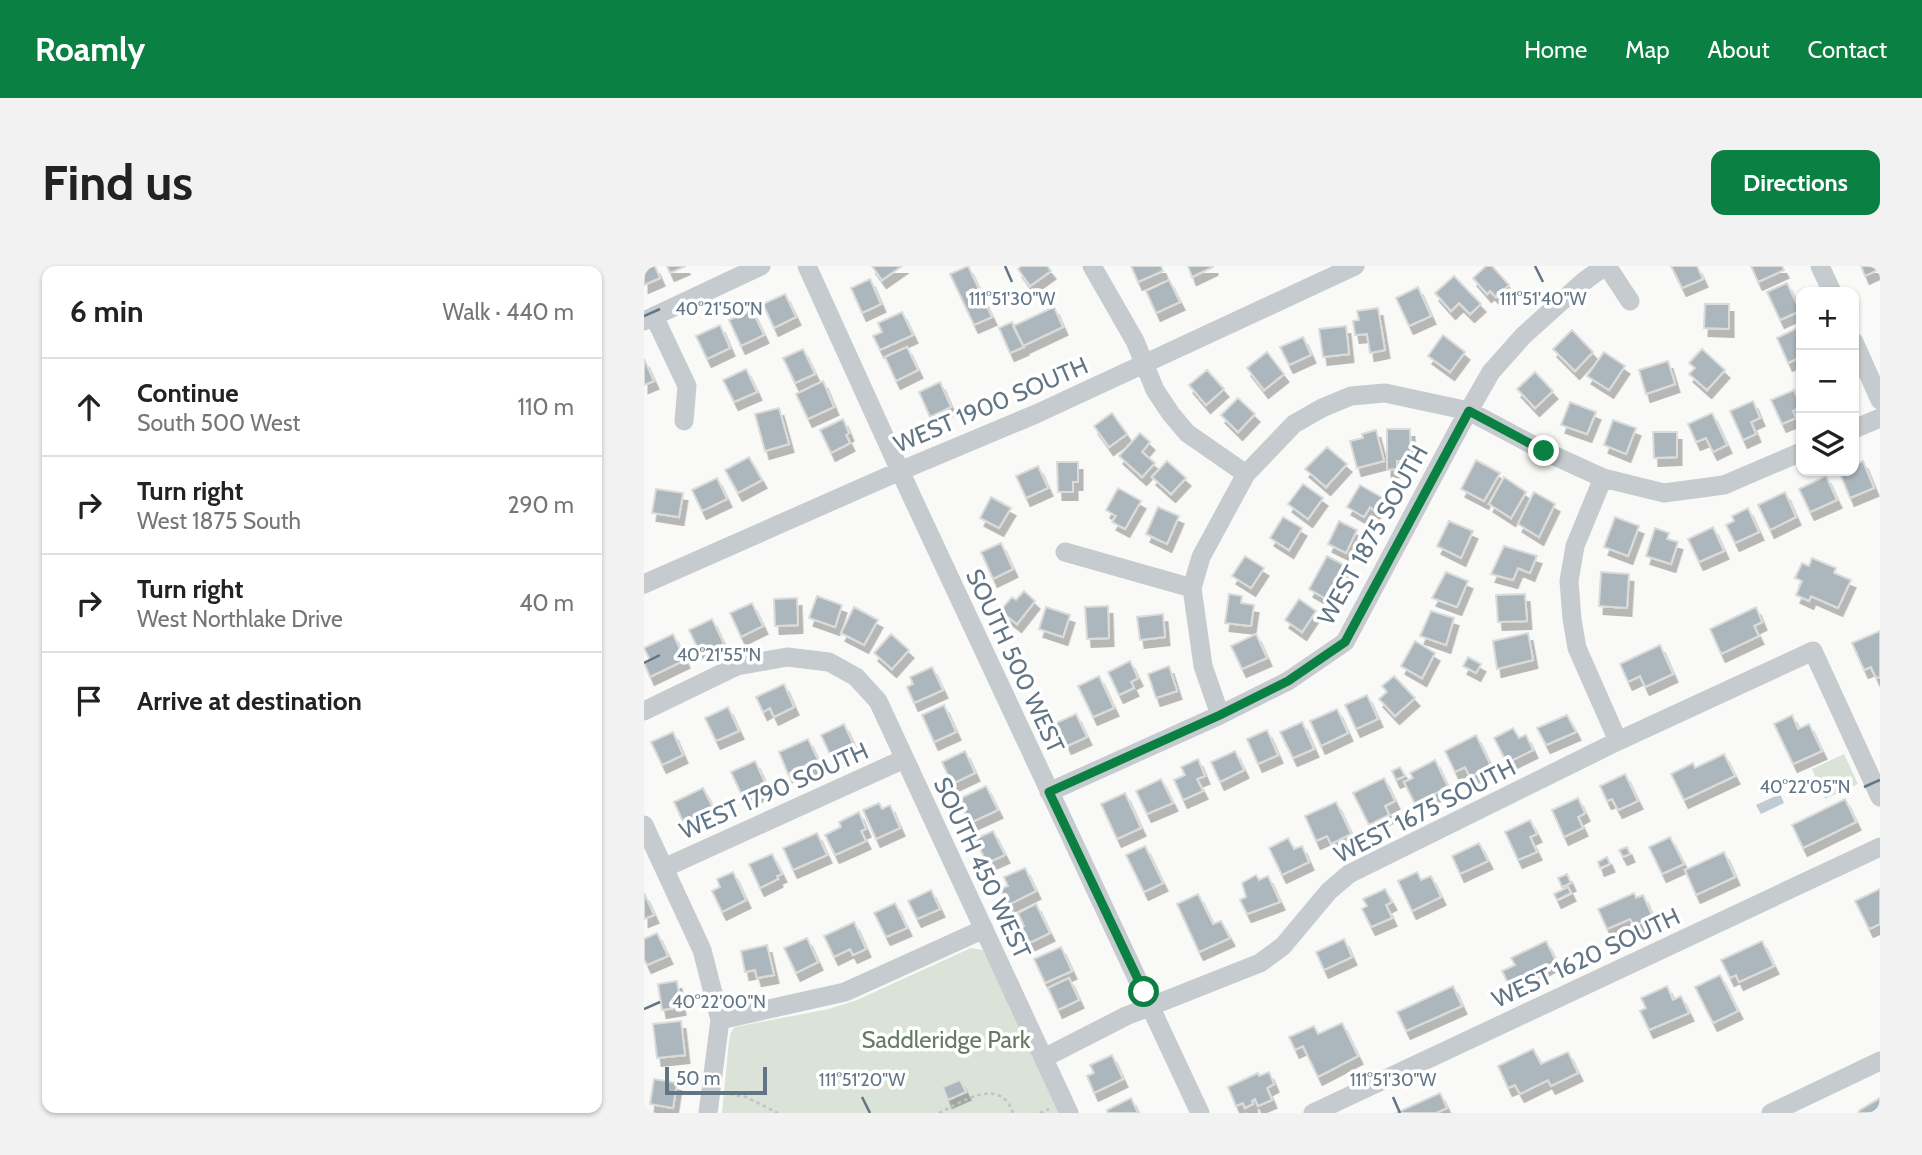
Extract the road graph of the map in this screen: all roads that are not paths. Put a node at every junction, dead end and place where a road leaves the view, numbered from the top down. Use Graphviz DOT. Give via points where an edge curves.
graph roads {
  1 [pos="761,266"];
  2 [pos="807,266"];
  3 [pos="1092,266"];
  4 [pos="1355,266"];
  5 [pos="1606,266"];
  6 [pos="1820,266"];
  7 [pos="1830,287"];
  8 [pos="1630,301"];
  9 [pos="649,318"];
  10 [pos="1858,350"];
  11 [pos="1145,363"];
  12 [pos="1880,400"];
  13 [pos="1469,411"];
  14 [pos="1880,418"];
  15 [pos="684,421"];
  16 [pos="1859,427"];
  17 [pos="1796,454"];
  18 [pos="900,471"];
  19 [pos="1246,474"];
  20 [pos="1603,478"];
  21 [pos="1065,552"];
  22 [pos="644,584"];
  23 [pos="1192,588"];
  24 [pos="644,711"];
  25 [pos="1220,715"];
  26 [pos="1618,741"];
  27 [pos="904,759"];
  28 [pos="1049,792"];
  29 [pos="1880,797"];
  30 [pos="644,825"];
  31 [pos="1880,847"];
  32 [pos="664,868"];
  33 [pos="984,929"];
  34 [pos="1150,1006"];
  35 [pos="720,1020"];
  36 [pos="1044,1058"];
  37 [pos="1880,1061"];
  38 [pos="1061,1110"];
  39 [pos="708,1113"];
  40 [pos="1200,1113"];
  41 [pos="1313,1113"];
  42 [pos="1771,1113"];
  1 -- 9 [label="street"];
  2 -- 18 [label="street, SOUTH 500 WEST"];
  3 -- 11 [label="street"];
  4 -- 11 [label="street, WEST 1900 SOUTH"];
  5 -- 8 [label="street, WEST 1875 SOUTH"];
  5 -- 13 [label="street, WEST 1875 SOUTH" via="1523,336 1492,372"];
  6 -- 7 [label="street"];
  9 -- 15 [label="street" via="687,386"];
  10 -- 12 [label="street"];
  11 -- 18 [label="street, WEST 1900 SOUTH"];
  11 -- 19 [label="street" via="1155,390 1187,433"];
  13 -- 19 [label="street" via="1385,393 1351,396 1294,424"];
  13 -- 20 [label="street"];
  13 -- 25 [label="street, WEST 1875 SOUTH" via="1345,642 1288,681"];
  14 -- 16 [label="street"];
  17 -- 20 [label="street" via="1724,485 1664,493"];
  18 -- 22 [label="street, WEST 1900 SOUTH"];
  18 -- 28 [label="street, SOUTH 500 WEST"];
  19 -- 23 [label="street" via="1201,557"];
  20 -- 26 [label="street" via="1574,546 1569,580 1577,648"];
  21 -- 23 [label="street"];
  23 -- 25 [label="street" via="1203,666"];
  24 -- 27 [label="street, SOUTH 450 WEST" via="737,666 787,657 829,662 856,677 878,701"];
  25 -- 28 [label="street, WEST 1875 SOUTH"];
  26 -- 29 [label="street, WEST 1675 SOUTH" via="1813,651"];
  26 -- 34 [label="street, WEST 1675 SOUTH" via="1349,874 1283,946 1260,963"];
  27 -- 32 [label="street, WEST 1790 SOUTH"];
  27 -- 33 [label="street, SOUTH 450 WEST"];
  28 -- 34 [label="street, SOUTH 500 WEST"];
  30 -- 32 [label="street"];
  31 -- 41 [label="street, WEST 1620 SOUTH"];
  32 -- 35 [label="street" via="702,950"];
  33 -- 35 [label="street" via="845,992"];
  33 -- 36 [label="street, SOUTH 450 WEST"];
  34 -- 36 [label="street, WEST 1675 SOUTH"];
  34 -- 40 [label="street, SOUTH 500 WEST"];
  35 -- 39 [label="street"];
  36 -- 38 [label="street, SOUTH 450 WEST"];
  37 -- 42 [label="street"];
}
